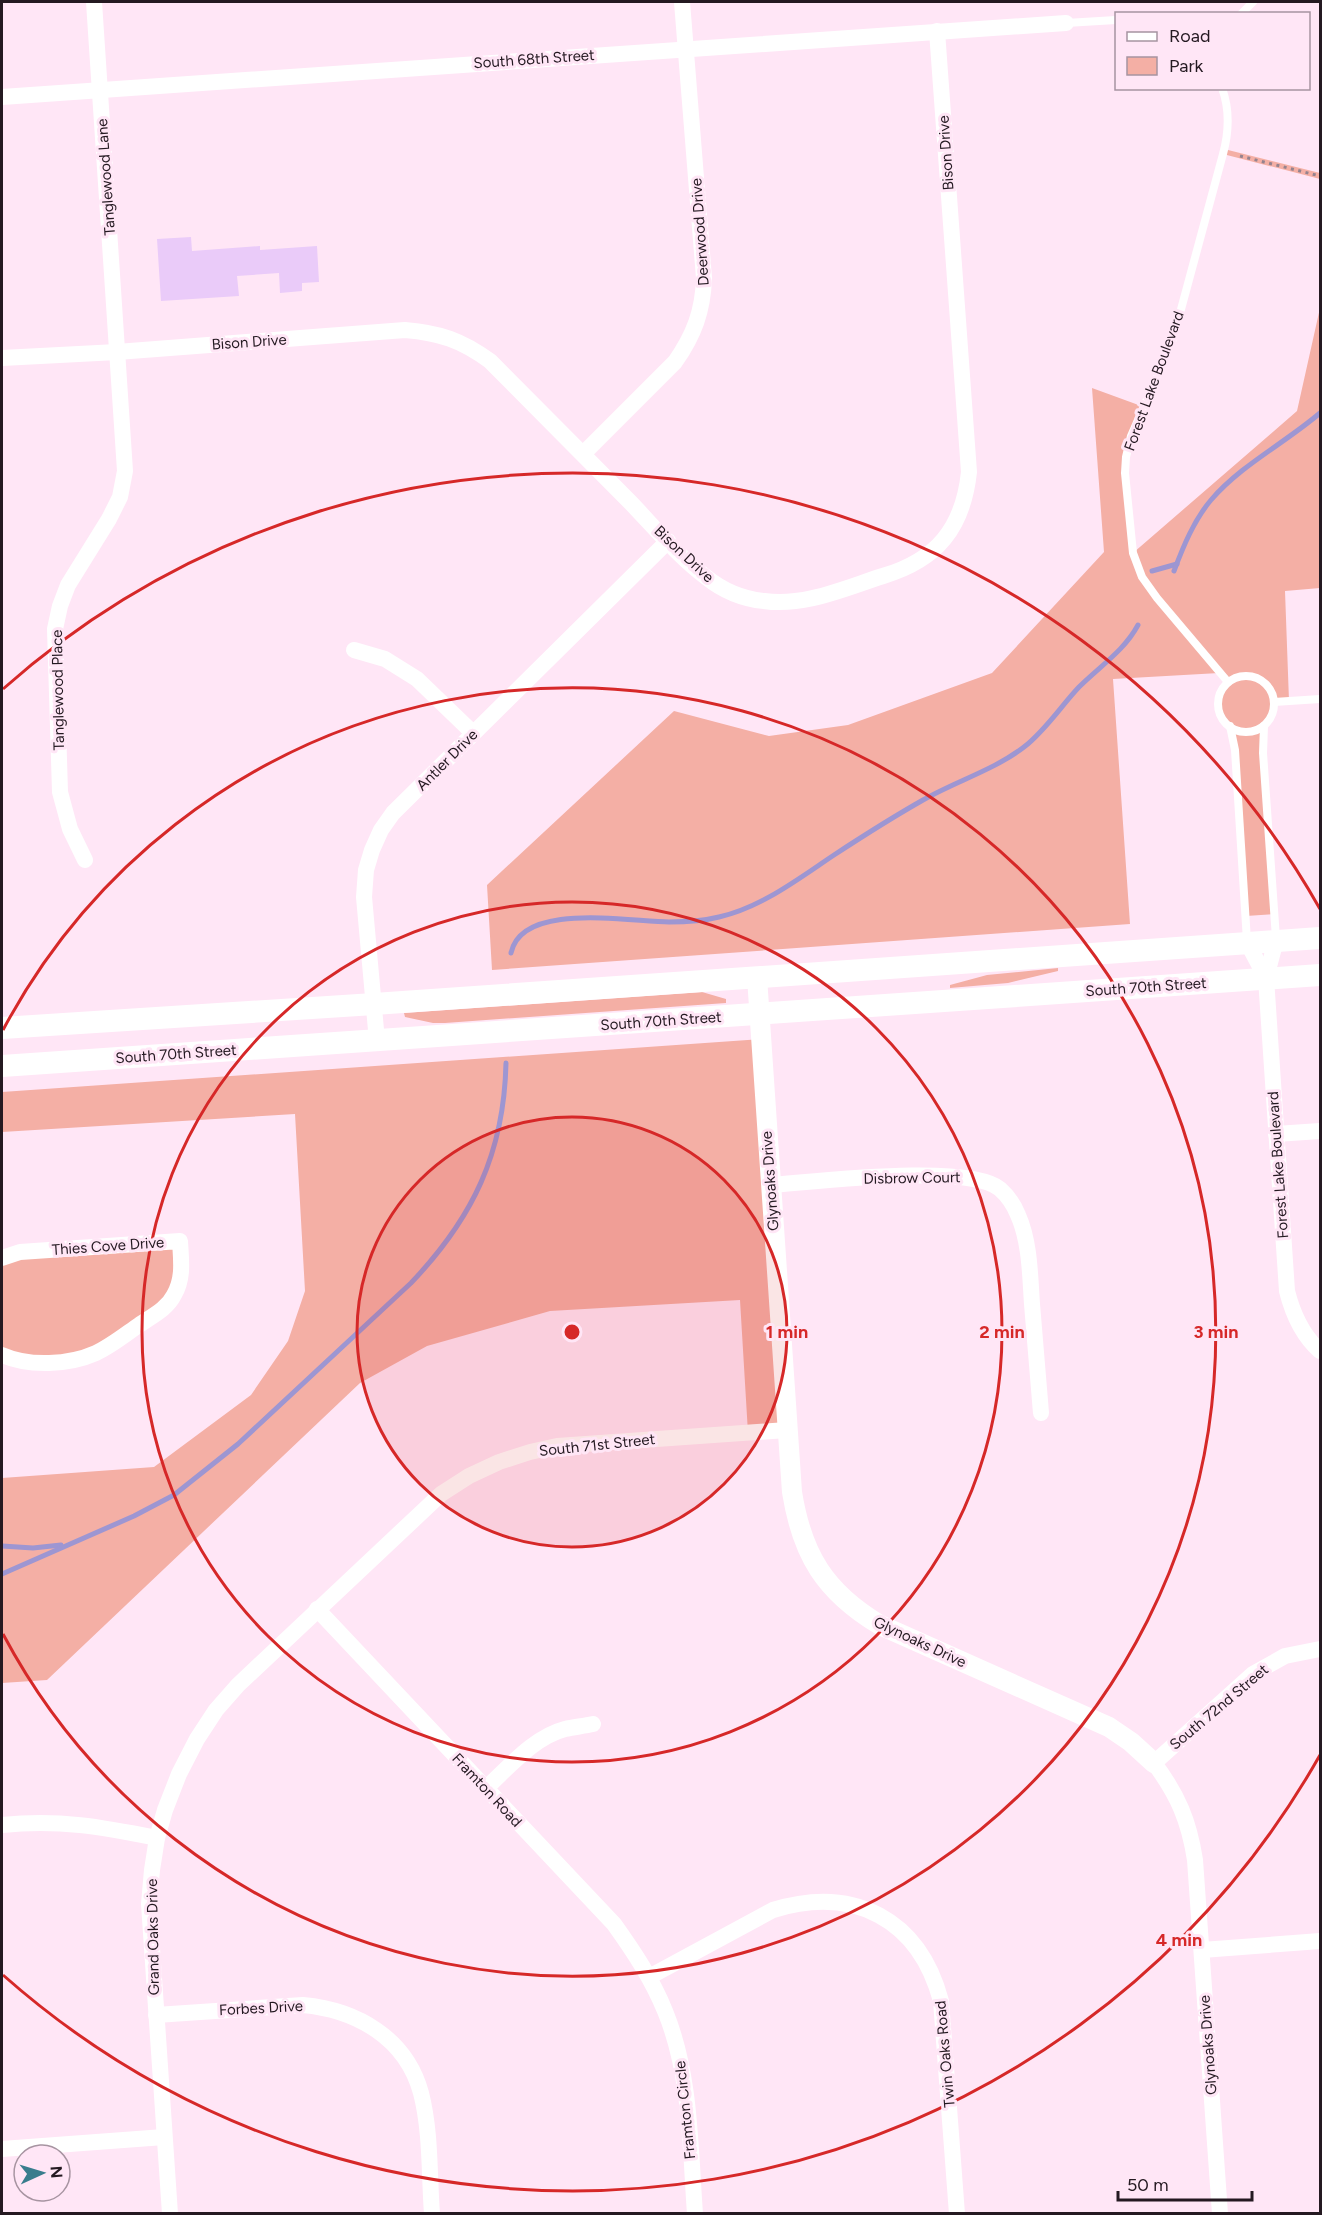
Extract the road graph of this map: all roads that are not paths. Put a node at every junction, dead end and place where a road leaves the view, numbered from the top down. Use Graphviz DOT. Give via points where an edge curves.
graph roads {
  1 [pos="94,2"];
  2 [pos="682,2"];
  3 [pos="1115,20"];
  4 [pos="1066,23"];
  5 [pos="937,31"];
  6 [pos="686,48"];
  7 [pos="100,90"];
  8 [pos="1222,90"];
  9 [pos="2,97"];
  10 [pos="117,352"];
  11 [pos="2,358"];
  12 [pos="583,454"];
  13 [pos="668,541"];
  14 [pos="354,650"];
  15 [pos="1228,682"];
  16 [pos="1320,699"];
  17 [pos="1275,702"];
  18 [pos="1230,726"];
  19 [pos="1264,726"];
  20 [pos="473,734"];
  21 [pos="85,860"];
  22 [pos="1320,938"];
  23 [pos="1276,940"];
  24 [pos="1247,942"];
  25 [pos="1320,975"];
  26 [pos="757,977"];
  27 [pos="1266,978"];
  28 [pos="374,1004"];
  29 [pos="760,1014"];
  30 [pos="2,1028"];
  31 [pos="377,1041"];
  32 [pos="2,1066"];
  33 [pos="1320,1131"];
  34 [pos="1276,1134"];
  35 [pos="771,1185"];
  36 [pos="2,1258"];
  37 [pos="1317,1348"];
  38 [pos="2,1354"];
  39 [pos="1041,1413"];
  40 [pos="787,1430"];
  41 [pos="317,1609"];
  42 [pos="1320,1649"];
  43 [pos="593,1724"];
  44 [pos="1154,1763"];
  45 [pos="486,1788"];
  46 [pos="2,1825"];
  47 [pos="157,1839"];
  48 [pos="1320,1941"];
  49 [pos="1202,1950"];
  50 [pos="649,1977"];
  51 [pos="156,2015"];
  52 [pos="164,2137"];
  53 [pos="2,2149"];
  54 [pos="170,2214"];
  55 [pos="432,2214"];
  56 [pos="695,2214"];
  57 [pos="957,2214"];
  58 [pos="1220,2214"];
  1 -- 7 [label="street, Tanglewood Lane"];
  2 -- 6 [label="street, Deerwood Drive"];
  3 -- 4 [label="lane"];
  4 -- 5 [label="street, South 68th Street"];
  5 -- 6 [label="street, South 68th Street"];
  5 -- 13 [label="street, Bison Drive" via="969,472 960,515 938,547 901,571 806,600 785,602 753,599 723,588 704,576"];
  6 -- 7 [label="street, South 68th Street"];
  6 -- 12 [label="street, Deerwood Drive" via="704,299 688,345 675,362"];
  7 -- 9 [label="street, South 68th Street"];
  7 -- 10 [label="street, Tanglewood Lane"];
  8 -- 15 [label="lane, Forest Lake Boulevard" via="1228,114 1223,154 1173,339 1131,436 1125,473 1133,554 1142,577"];
  10 -- 11 [label="street, Bison Drive"];
  10 -- 12 [label="street, Bison Drive" via="405,330 432,333 472,348 490,361"];
  10 -- 21 [label="street, Tanglewood Place" via="125,471 120,498 68,585 55,629 60,792 70,829"];
  12 -- 13 [label="street, Bison Drive"];
  13 -- 20 [label="street, Antler Drive"];
  14 -- 20 [label="street" via="385,659 409,673"];
  15 -- 17 [label="lane" via="1246,676 1259,678"];
  15 -- 18 [label="lane" via="1218,704 1221,717"];
  16 -- 17 [label="lane"];
  17 -- 19 [label="lane"];
  18 -- 19 [label="lane" via="1242,732"];
  18 -- 24 [label="lane, Forest Lake Boulevard" via="1235,750"];
  19 -- 23 [label="lane, Forest Lake Boulevard"];
  20 -- 28 [label="street, Antler Drive" via="393,813 372,850 364,897"];
  22 -- 23 [label="main road"];
  23 -- 24 [label="main road"];
  23 -- 27 [label="street, Forest Lake Boulevard"];
  24 -- 26 [label="main road"];
  24 -- 27 [label="street, Forest Lake Boulevard"];
  25 -- 27 [label="main road, South 70th Street"];
  26 -- 28 [label="main road"];
  26 -- 29 [label="street, Glynoaks Drive"];
  27 -- 29 [label="main road, South 70th Street"];
  27 -- 34 [label="street, Forest Lake Boulevard"];
  28 -- 30 [label="main road"];
  28 -- 31 [label="street, Antler Drive"];
  29 -- 31 [label="main road, South 70th Street"];
  29 -- 35 [label="street, Glynoaks Drive"];
  31 -- 32 [label="main road, South 70th Street"];
  33 -- 34 [label="street"];
  34 -- 37 [label="street, Forest Lake Boulevard" via="1287,1291 1293,1313"];
  35 -- 39 [label="street, Disbrow Court" via="933,1175 966,1177 999,1188 1019,1216 1025,1239"];
  35 -- 40 [label="street, Glynoaks Drive"];
  36 -- 38 [label="street, Thies Cove Drive" via="20,1252 180,1241 182,1273 173,1298 164,1308 98,1352 67,1360 29,1363"];
  40 -- 41 [label="street, South 71st Street" via="557,1446 499,1462 441,1494"];
  40 -- 44 [label="street, Glynoaks Drive" via="798,1529 809,1555 839,1595 880,1625 1109,1727"];
  41 -- 45 [label="street, Framton Road"];
  41 -- 47 [label="street, Grand Oaks Drive" via="216,1710 179,1774"];
  42 -- 44 [label="street, South 72nd Street" via="1285,1656 1253,1674"];
  43 -- 45 [label="street" via="550,1736 528,1750"];
  44 -- 49 [label="street, Glynoaks Drive" via="1169,1782 1191,1833"];
  45 -- 50 [label="street, Framton Road" via="614,1924"];
  46 -- 47 [label="street" via="62,1822"];
  47 -- 51 [label="street, Grand Oaks Drive" via="149,1904"];
  48 -- 49 [label="street"];
  49 -- 58 [label="street, Glynoaks Drive"];
  50 -- 56 [label="street, Framton Circle" via="679,2054 686,2093"];
  50 -- 57 [label="street, Twin Oaks Road" via="774,1910 795,1904 840,1902 882,1917 900,1929 926,1959 942,2001"];
  51 -- 52 [label="street, Grand Oaks Drive"];
  51 -- 55 [label="street, Forbes Drive" via="303,2005 325,2007 367,2022 400,2052 421,2091"];
  52 -- 53 [label="street"];
  52 -- 54 [label="street, Grand Oaks Drive"];
}
